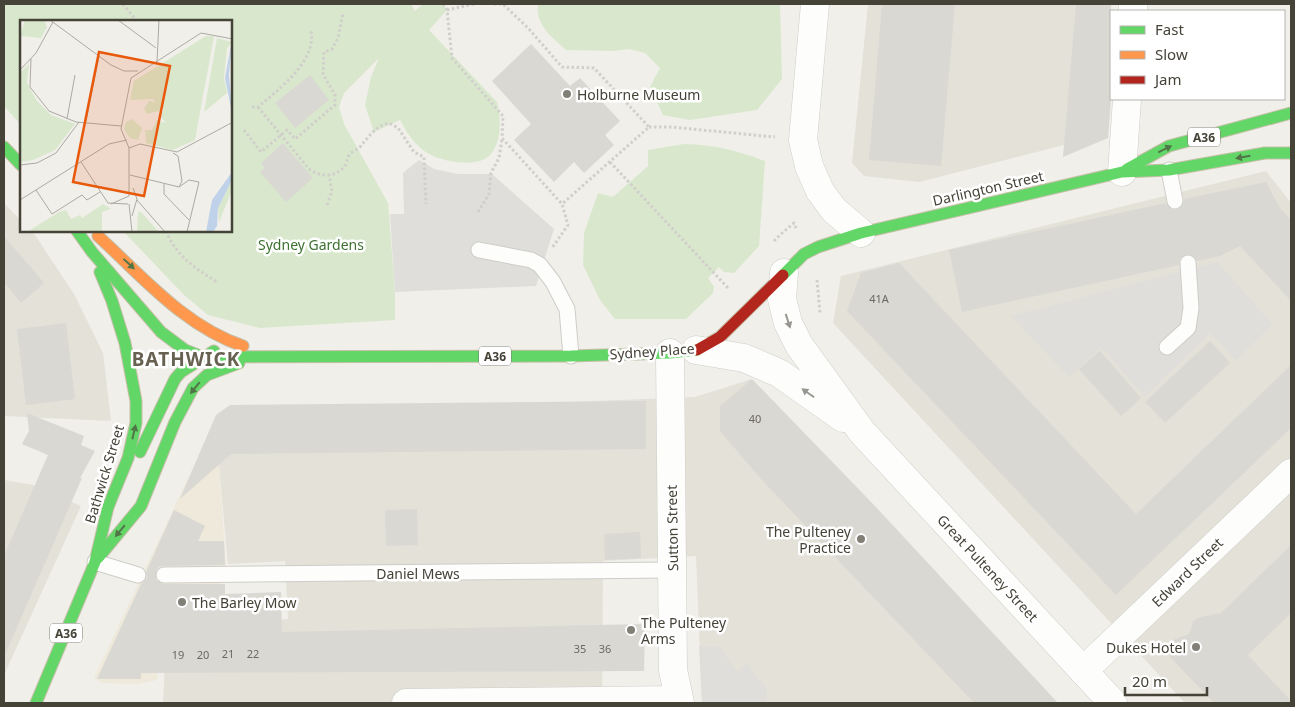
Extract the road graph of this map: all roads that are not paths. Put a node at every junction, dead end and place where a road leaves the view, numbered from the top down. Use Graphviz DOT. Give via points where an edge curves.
graph roads {
  1 [pos="815,4"];
  2 [pos="1127,100"];
  3 [pos="1291,113"];
  4 [pos="4,147"];
  5 [pos="1291,153"];
  6 [pos="20,164"];
  7 [pos="1169,170"];
  8 [pos="1122,172"];
  9 [pos="1175,201"];
  10 [pos="78,232"];
  11 [pos="94,232"];
  12 [pos="861,233"];
  13 [pos="479,250"];
  14 [pos="92,252"];
  15 [pos="1188,263"];
  16 [pos="784,273"];
  17 [pos="161,332"];
  18 [pos="229,343"];
  19 [pos="1167,347"];
  20 [pos="168,349"];
  21 [pos="696,350"];
  22 [pos="670,353"];
  23 [pos="572,356"];
  24 [pos="203,357"];
  25 [pos="294,357"];
  26 [pos="252,358"];
  27 [pos="172,365"];
  28 [pos="175,379"];
  29 [pos="175,422"];
  30 [pos="862,432"];
  31 [pos="1291,473"];
  32 [pos="95,562"];
  33 [pos="672,570"];
  34 [pos="138,575"];
  35 [pos="164,575"];
  36 [pos="1083,671"];
  37 [pos="44,701"];
  38 [pos="680,702"];
  39 [pos="406,703"];
  40 [pos="1113,703"];
  1 -- 12 [label="street" via="803,140 809,166 820,191 834,210"];
  2 -- 8 [label="street"];
  8 -- 3 [label="highway, Darlington Street / A36, one-way" via="1169,146"];
  4 -- 6 [label="highway"];
  5 -- 7 [label="highway, Darlington Street / A36, one-way" via="1265,153"];
  7 -- 8 [label="highway, Darlington Street / A36"];
  7 -- 9 [label="lane"];
  8 -- 12 [label="highway, Darlington Street / A36"];
  10 -- 14 [label="highway, A36"];
  11 -- 18 [label="highway, A36, one-way" via="204,330"];
  12 -- 16 [label="highway, Sydney Place / A36" via="804,254"];
  13 -- 23 [label="lane" via="531,260 540,265 567,308"];
  14 -- 17 [label="highway, A36"];
  32 -- 14 [label="highway, Bathwick Street / A36, one-way" via="108,507 128,458 136,423 136,401 125,343"];
  15 -- 19 [label="lane" via="1191,308 1188,328"];
  16 -- 21 [label="highway, Sydney Place / A36" via="720,337"];
  16 -- 30 [label="street, Great Pulteney Street, one-way" via="782,299 788,323 799,345"];
  17 -- 20 [label="highway, A36"];
  17 -- 24 [label="highway, Sydney Place / A36" via="185,350"];
  18 -- 24 [label="highway, A36"];
  18 -- 25 [label="highway, A36"];
  21 -- 22 [label="highway, Sydney Place / A36"];
  30 -- 21 [label="street, Great Pulteney Street, one-way" via="779,373 744,358"];
  22 -- 23 [label="highway, Sydney Place / A36"];
  22 -- 33 [label="street, Sutton Street"];
  23 -- 25 [label="highway, Sydney Place / A36"];
  24 -- 26 [label="highway, Sydney Place / A36"];
  24 -- 28 [label="highway, A36"];
  25 -- 26 [label="highway, Sydney Place / A36"];
  26 -- 29 [label="highway, Bathwick Street / A36, one-way" via="207,375 193,388"];
  27 -- 28 [label="highway, A36"];
  28 -- 29 [label="highway, A36"];
  28 -- 32 [label="highway, A36" via="142,447"];
  29 -- 32 [label="highway, Bathwick Street / A36, one-way" via="141,506"];
  30 -- 36 [label="street, Great Pulteney Street"];
  31 -- 36 [label="street, Edward Street"];
  32 -- 34 [label="lane"];
  32 -- 37 [label="highway, Bathwick Street / A36"];
  33 -- 35 [label="lane, Daniel Mews"];
  33 -- 38 [label="street, Sutton Street" via="673,670"];
  36 -- 40 [label="street, Great Pulteney Street"];
  38 -- 39 [label="street"];
}
